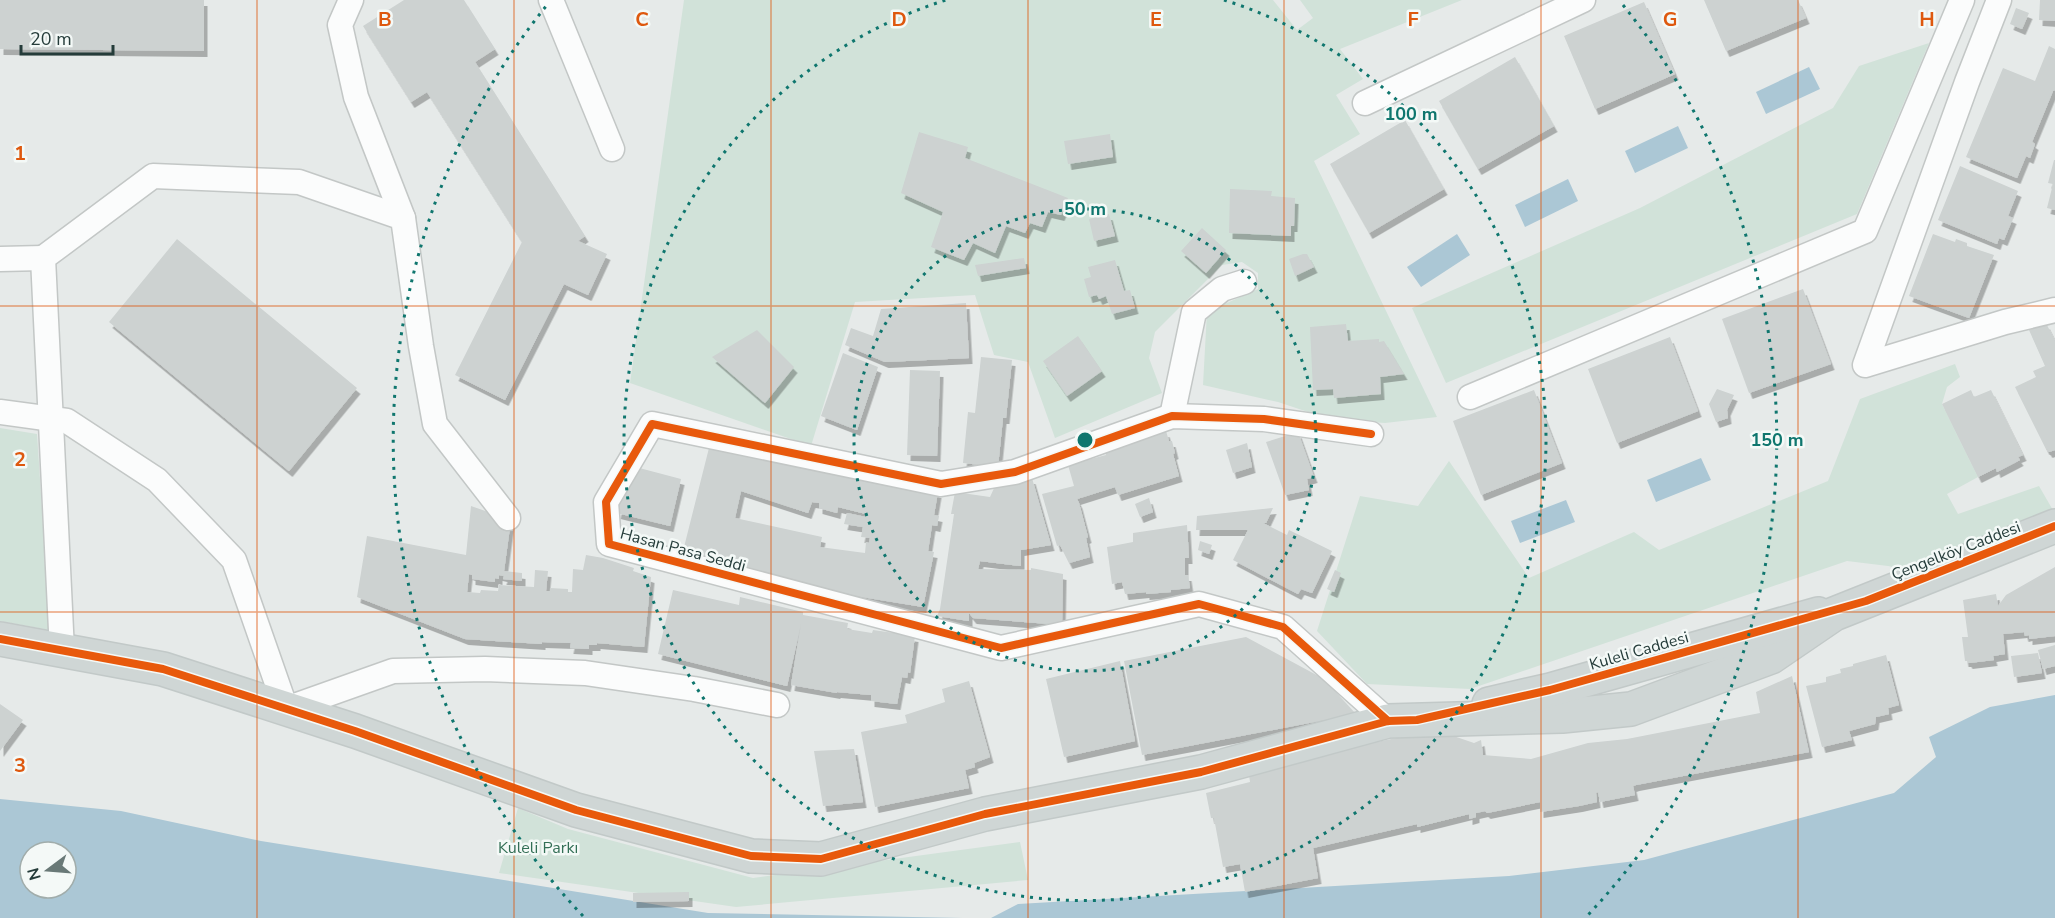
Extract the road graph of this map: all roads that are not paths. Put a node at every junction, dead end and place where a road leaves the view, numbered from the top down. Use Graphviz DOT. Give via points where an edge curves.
graph roads {
  1 [pos="351,0"];
  2 [pos="551,0"];
  3 [pos="1582,0"];
  4 [pos="1962,0"];
  5 [pos="1999,0"];
  6 [pos="1365,103"];
  7 [pos="612,149"];
  8 [pos="403,218"];
  9 [pos="43,258"];
  10 [pos="0,259"];
  11 [pos="1244,282"];
  12 [pos="2055,310"];
  13 [pos="1470,396"];
  14 [pos="0,412"];
  15 [pos="1172,416"];
  16 [pos="50,418"];
  17 [pos="1371,434"];
  18 [pos="508,518"];
  19 [pos="2055,526"];
  20 [pos="1866,601"];
  21 [pos="0,639"];
  22 [pos="62,651"];
  23 [pos="777,705"];
  24 [pos="286,709"];
  25 [pos="1402,720"];
  1 -- 8 [label="street" via="340,25 356,97"];
  2 -- 7 [label="street"];
  3 -- 6 [label="street"];
  4 -- 13 [label="street" via="1865,231"];
  5 -- 12 [label="street" via="1865,365"];
  8 -- 9 [label="street" via="299,182 153,176"];
  8 -- 18 [label="street" via="435,424"];
  9 -- 10 [label="street"];
  9 -- 16 [label="street"];
  11 -- 15 [label="street" via="1222,289 1194,312"];
  14 -- 16 [label="street"];
  15 -- 17 [label="street, Hasan Pasa Seddi" via="1264,419"];
  15 -- 25 [label="street, Hasan Pasa Seddi" via="1015,472 941,484 652,424 606,502 609,544 1001,648 1199,604 1283,627"];
  16 -- 22 [label="street"];
  16 -- 24 [label="street" via="67,421 157,480 234,560"];
  19 -- 20 [label="main road, Çengelköy Caddesi"];
  20 -- 25 [label="main road, Kuleli Caddesi" via="1550,690"];
  21 -- 22 [label="main road, Kuleli Caddesi"];
  22 -- 24 [label="main road, Kuleli Caddesi" via="163,669"];
  23 -- 24 [label="street" via="585,673 485,669 393,671"];
  24 -- 25 [label="main road, Kuleli Caddesi" via="576,810 751,855 821,859 985,814 1201,772"];
}
